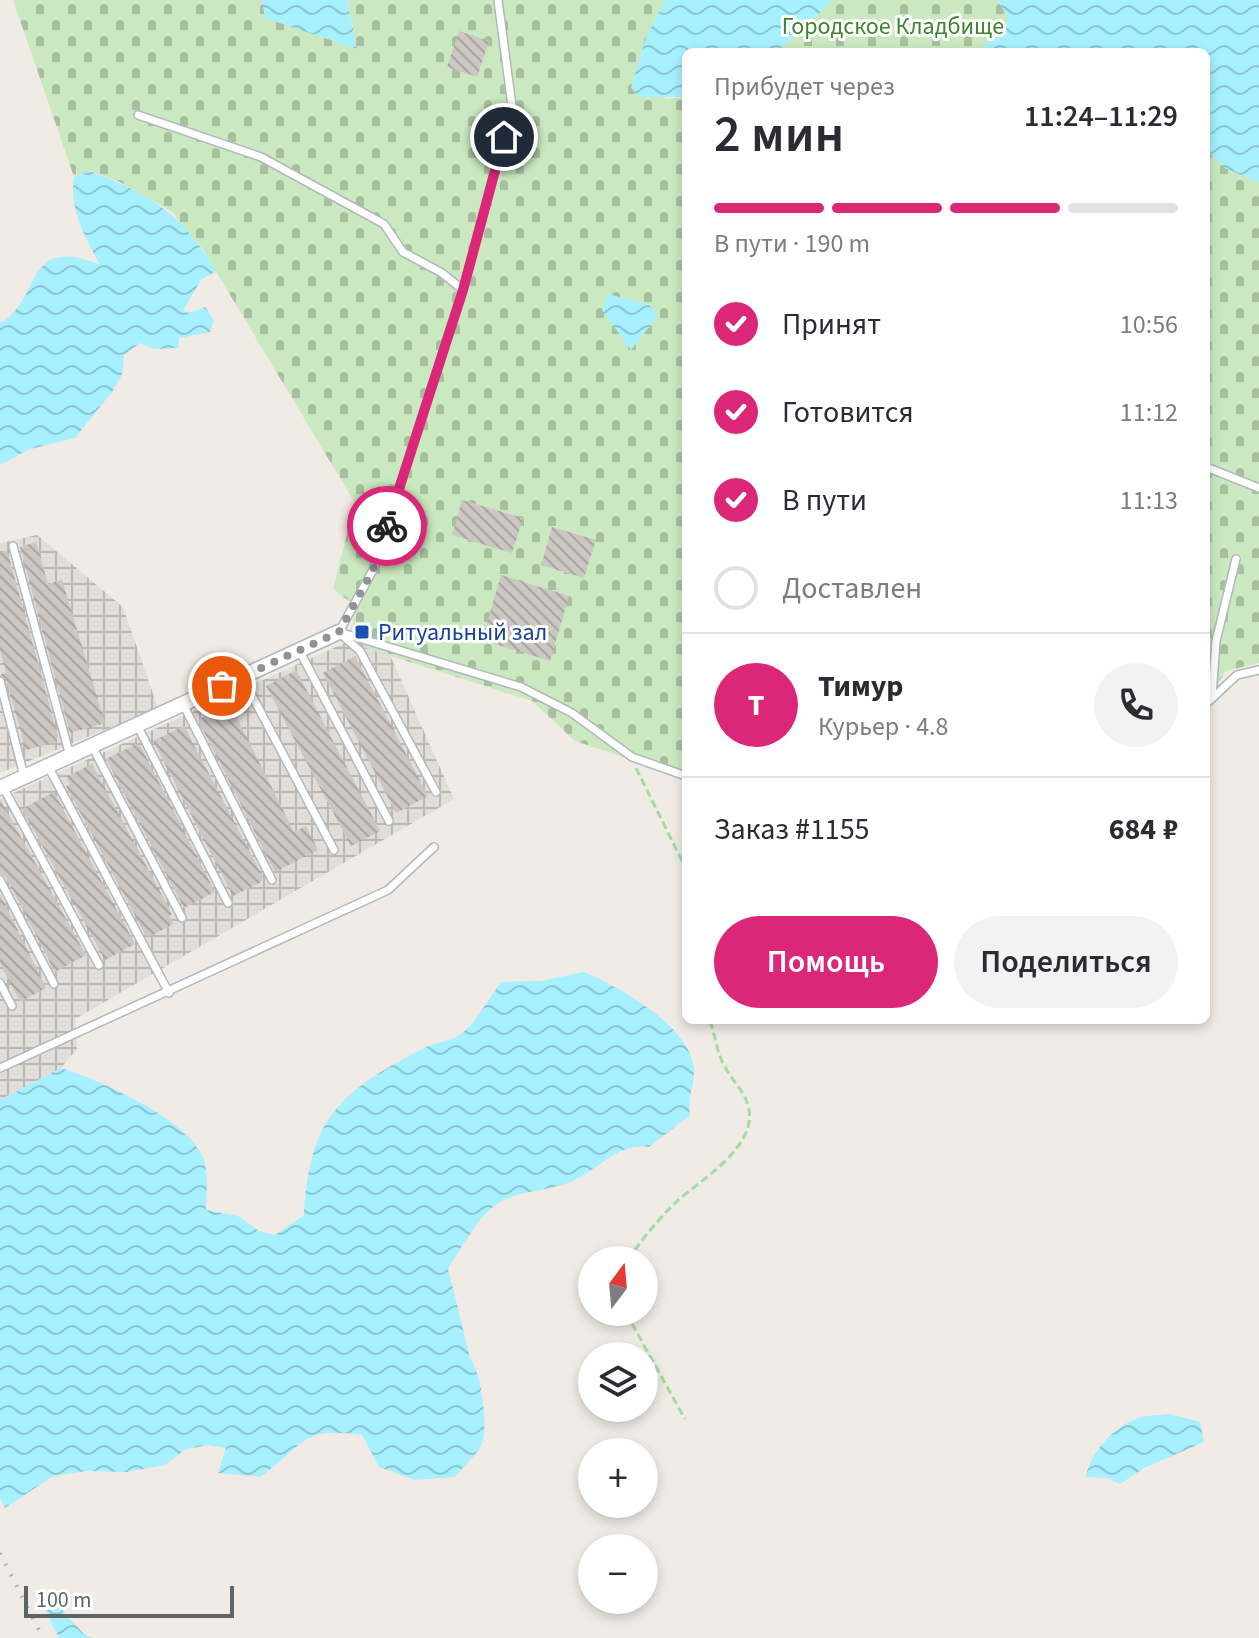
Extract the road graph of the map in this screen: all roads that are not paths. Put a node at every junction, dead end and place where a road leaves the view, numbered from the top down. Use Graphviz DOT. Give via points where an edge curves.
graph roads {
  1 [pos="498,0"];
  2 [pos="138,115"];
  3 [pos="463,290"];
  4 [pos="1210,469"];
  5 [pos="1259,488"];
  6 [pos="13,546"];
  7 [pos="1236,559"];
  8 [pos="339,632"];
  9 [pos="1210,640"];
  10 [pos="1216,641"];
  11 [pos="299,650"];
  12 [pos="1259,670"];
  13 [pos="242,677"];
  14 [pos="0,681"];
  15 [pos="1212,696"];
  16 [pos="1210,699"];
  17 [pos="183,704"];
  18 [pos="137,725"];
  19 [pos="92,746"];
  20 [pos="70,756"];
  21 [pos="48,766"];
  22 [pos="682,775"];
  23 [pos="24,777"];
  24 [pos="1,787"];
  25 [pos="436,792"];
  26 [pos="389,821"];
  27 [pos="434,847"];
  28 [pos="334,850"];
  29 [pos="0,880"];
  30 [pos="272,880"];
  31 [pos="228,903"];
  32 [pos="182,918"];
  33 [pos="99,965"];
  34 [pos="0,983"];
  35 [pos="54,984"];
  36 [pos="169,993"];
  37 [pos="12,1006"];
  38 [pos="0,1068"];
  1 -- 3 [label="lane" via="512,106"];
  2 -- 3 [label="lane" via="261,157 384,224 403,252"];
  3 -- 8 [label="lane" via="373,570"];
  4 -- 5 [label="lane"];
  6 -- 20 [label="lane"];
  7 -- 10 [label="lane"];
  8 -- 11 [label="street"];
  8 -- 22 [label="lane" via="521,687 572,713 632,757"];
  8 -- 25 [label="lane" via="360,651"];
  9 -- 10 [label="lane"];
  10 -- 15 [label="lane"];
  11 -- 13 [label="street"];
  11 -- 26 [label="lane"];
  12 -- 15 [label="lane" via="1237,675"];
  13 -- 17 [label="street"];
  13 -- 28 [label="lane"];
  14 -- 23 [label="lane"];
  15 -- 16 [label="lane"];
  17 -- 18 [label="street"];
  17 -- 30 [label="lane"];
  18 -- 19 [label="street"];
  18 -- 31 [label="lane"];
  19 -- 20 [label="street"];
  19 -- 32 [label="lane"];
  20 -- 21 [label="street"];
  21 -- 23 [label="street"];
  21 -- 36 [label="lane"];
  23 -- 24 [label="street"];
  24 -- 33 [label="lane"];
  27 -- 36 [label="lane" via="388,890"];
  29 -- 35 [label="lane"];
  34 -- 37 [label="lane"];
  36 -- 38 [label="lane"];
}
